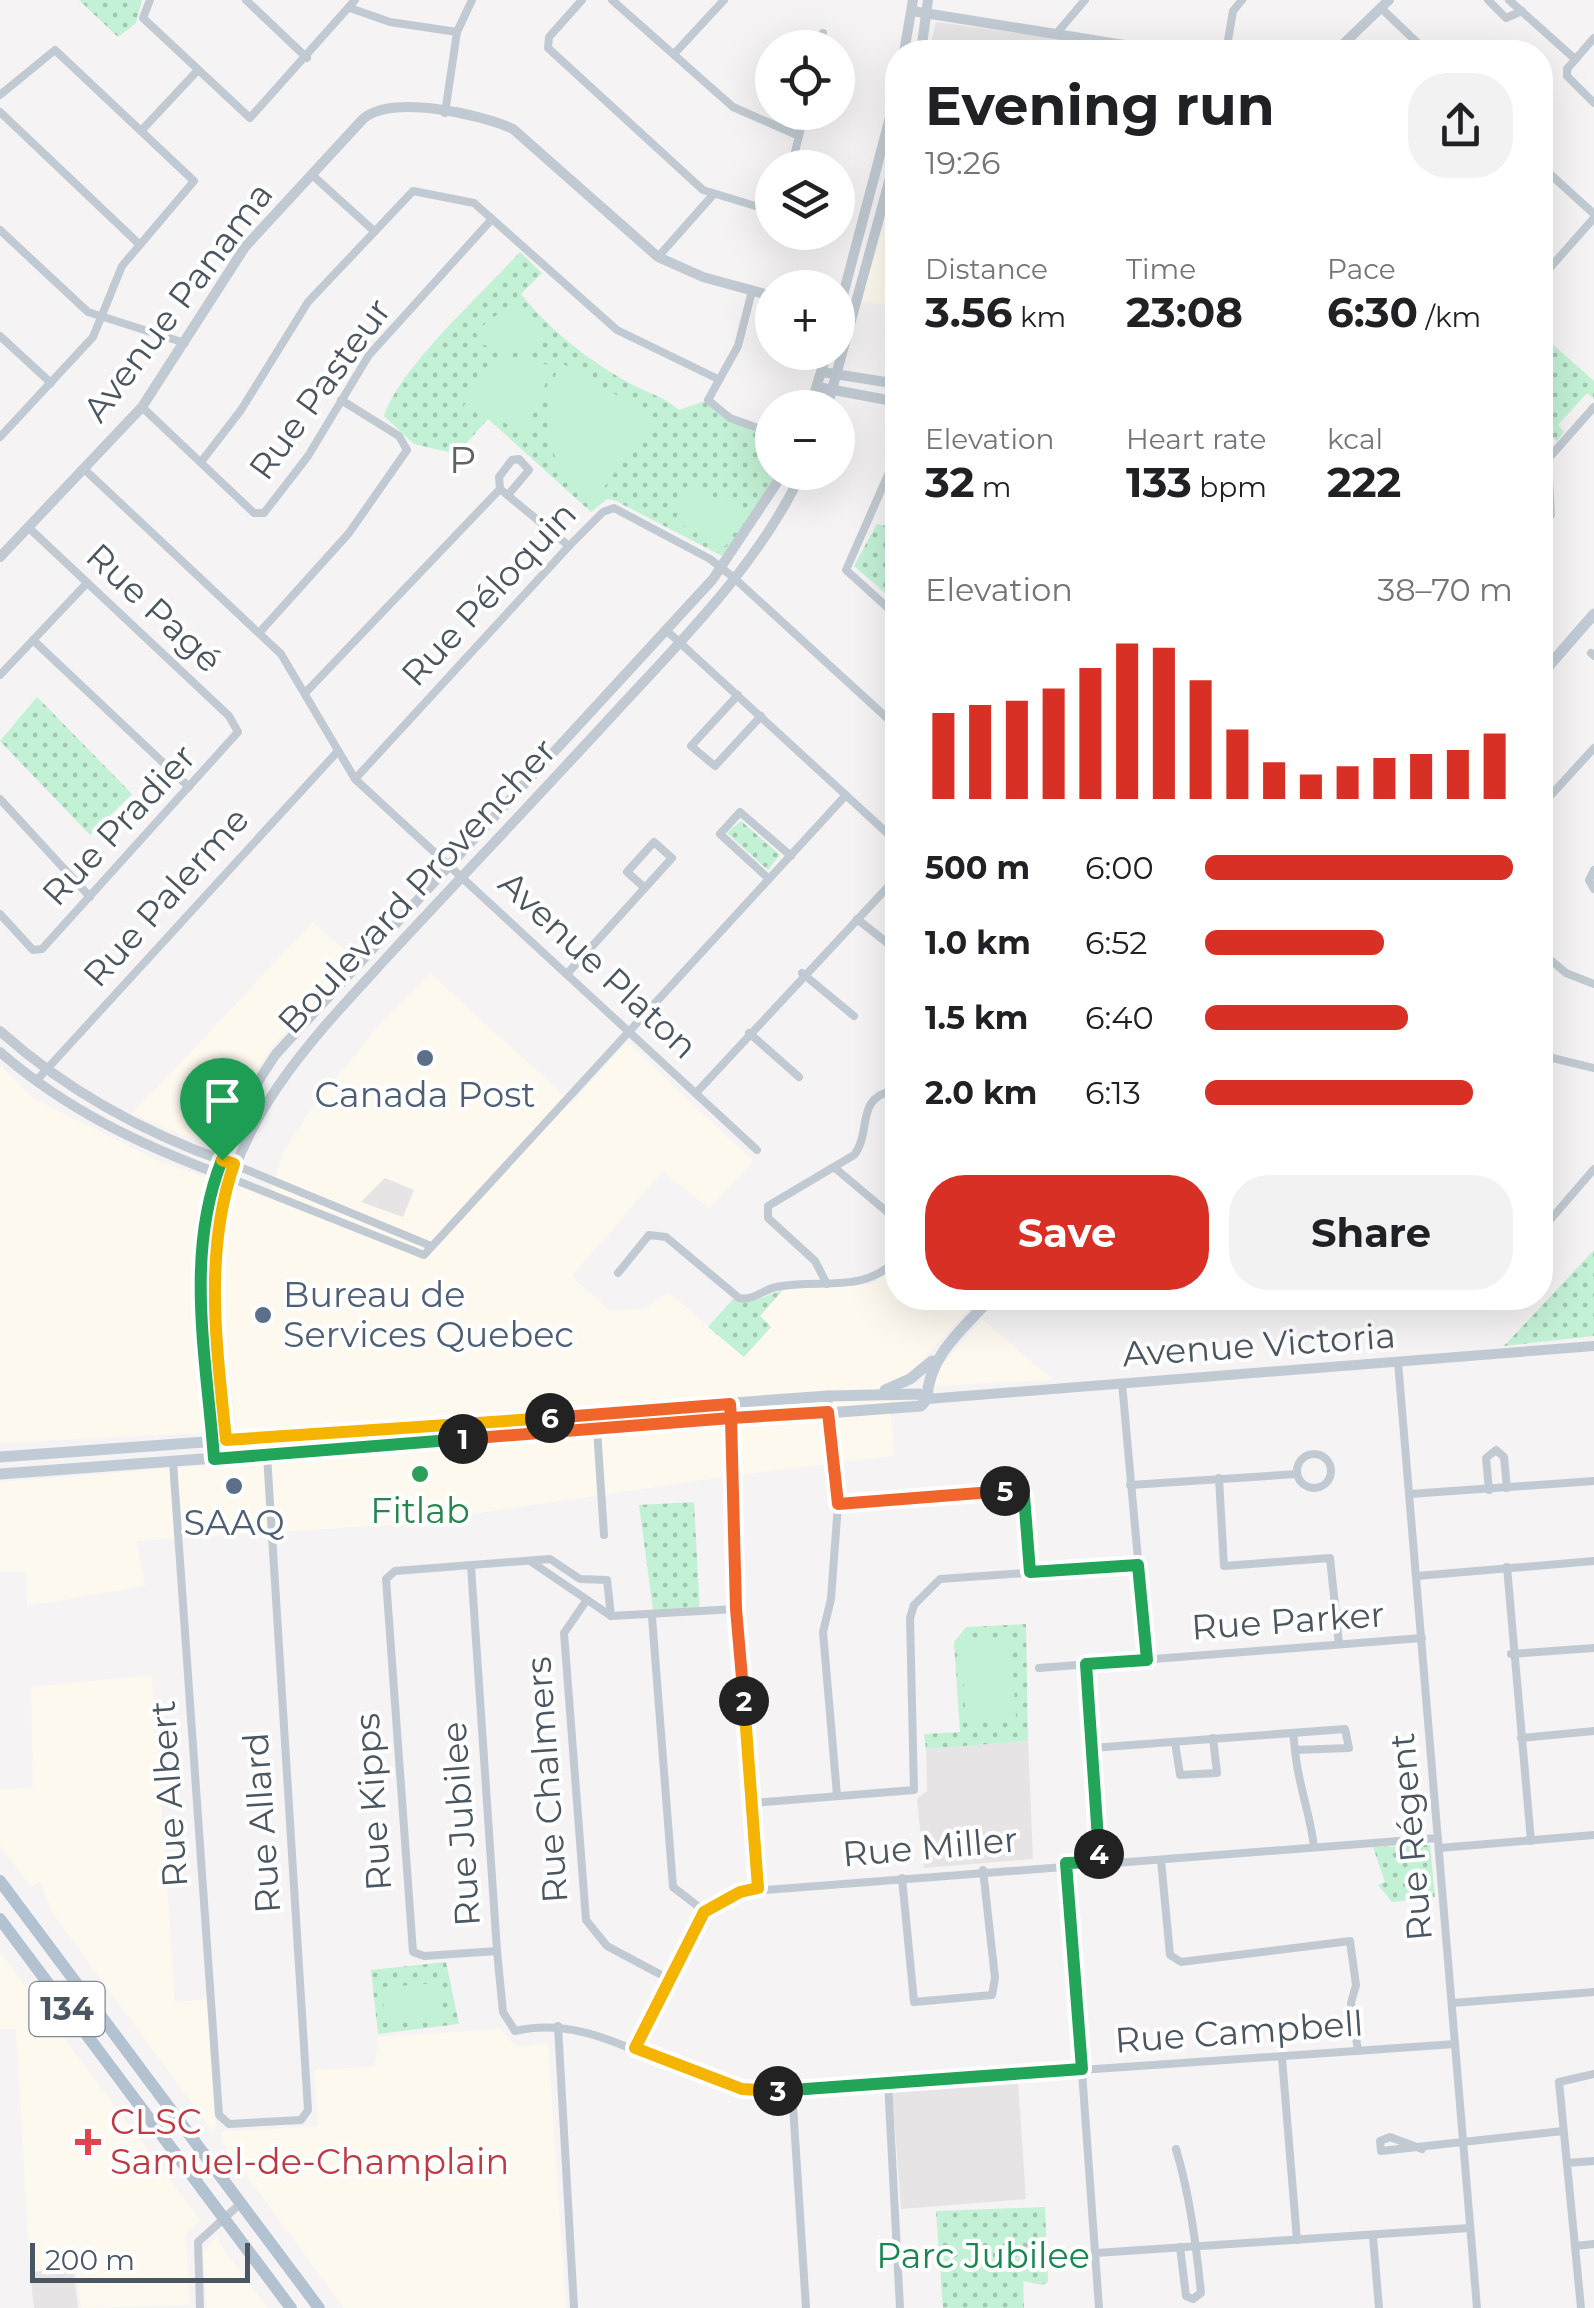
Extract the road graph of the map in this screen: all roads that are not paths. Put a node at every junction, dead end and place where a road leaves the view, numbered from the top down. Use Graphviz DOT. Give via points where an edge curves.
graph roads {
  1 [pos="150,0"];
  2 [pos="246,0"];
  3 [pos="472,0"];
  4 [pos="582,0"];
  5 [pos="612,0"];
  6 [pos="724,0"];
  7 [pos="928,0"];
  8 [pos="1085,0"];
  9 [pos="1242,0"];
  10 [pos="1488,0"];
  11 [pos="1510,0"];
  12 [pos="352,4"];
  13 [pos="1385,4"];
  14 [pos="913,6"];
  15 [pos="1522,11"];
  16 [pos="927,13"];
  17 [pos="457,32"];
  18 [pos="1056,34"];
  19 [pos="1594,38"];
  20 [pos="906,40"];
  21 [pos="923,40"];
  22 [pos="1093,40"];
  23 [pos="1228,40"];
  24 [pos="1348,40"];
  25 [pos="1416,40"];
  26 [pos="674,54"];
  27 [pos="307,58"];
  28 [pos="1575,59"];
  29 [pos="198,70"];
  30 [pos="0,95"];
  31 [pos="1594,103"];
  32 [pos="0,112"];
  33 [pos="445,112"];
  34 [pos="800,130"];
  35 [pos="141,131"];
  36 [pos="799,136"];
  37 [pos="885,147"];
  38 [pos="796,150"];
  39 [pos="311,174"];
  40 [pos="1553,177"];
  41 [pos="712,196"];
  42 [pos="885,196"];
  43 [pos="755,207"];
  44 [pos="1594,216"];
  45 [pos="492,219"];
  46 [pos="0,230"];
  47 [pos="373,230"];
  48 [pos="138,243"];
  49 [pos="658,257"];
  50 [pos="1553,265"];
  51 [pos="850,270"];
  52 [pos="752,291"];
  53 [pos="755,292"];
  54 [pos="855,306"];
  55 [pos="102,318"];
  56 [pos="0,336"];
  57 [pos="185,343"];
  58 [pos="837,370"];
  59 [pos="822,372"];
  60 [pos="836,375"];
  61 [pos="718,379"];
  62 [pos="885,382"];
  63 [pos="50,383"];
  64 [pos="818,387"];
  65 [pos="817,390"];
  66 [pos="832,390"];
  67 [pos="855,394"];
  68 [pos="342,400"];
  69 [pos="885,400"];
  70 [pos="142,407"];
  71 [pos="1594,407"];
  72 [pos="755,427"];
  73 [pos="0,437"];
  74 [pos="1553,453"];
  75 [pos="200,462"];
  76 [pos="83,468"];
  77 [pos="500,489"];
  78 [pos="772,490"];
  79 [pos="792,490"];
  80 [pos="508,495"];
  81 [pos="885,497"];
  82 [pos="28,528"];
  83 [pos="569,546"];
  84 [pos="0,557"];
  85 [pos="721,568"];
  86 [pos="733,578"];
  87 [pos="87,583"];
  88 [pos="885,605"];
  89 [pos="1594,614"];
  90 [pos="666,630"];
  91 [pos="259,633"];
  92 [pos="34,640"];
  93 [pos="681,642"];
  94 [pos="1553,661"];
  95 [pos="0,675"];
  96 [pos="307,691"];
  97 [pos="738,695"];
  98 [pos="761,716"];
  99 [pos="885,716"];
  100 [pos="238,732"];
  101 [pos="1594,748"];
  102 [pos="338,751"];
  103 [pos="355,779"];
  104 [pos="189,788"];
  105 [pos="1553,793"];
  106 [pos="846,795"];
  107 [pos="0,799"];
  108 [pos="885,831"];
  109 [pos="791,856"];
  110 [pos="449,866"];
  111 [pos="1594,870"];
  112 [pos="461,877"];
  113 [pos="769,879"];
  114 [pos="645,888"];
  115 [pos="1594,889"];
  116 [pos="885,890"];
  117 [pos="90,897"];
  118 [pos="0,914"];
  119 [pos="858,918"];
  120 [pos="885,941"];
  121 [pos="1553,962"];
  122 [pos="802,973"];
  123 [pos="567,974"];
  124 [pos="1594,984"];
  125 [pos="854,1016"];
  126 [pos="0,1031"];
  127 [pos="630,1032"];
  128 [pos="749,1033"];
  129 [pos="0,1052"];
  130 [pos="1553,1059"];
  131 [pos="1594,1068"];
  132 [pos="46,1069"];
  133 [pos="798,1077"];
  134 [pos="36,1081"];
  135 [pos="696,1093"];
  136 [pos="81,1094"];
  137 [pos="885,1096"];
  138 [pos="73,1106"];
  139 [pos="757,1150"];
  140 [pos="222,1160"];
  141 [pos="234,1164"];
  142 [pos="835,1168"];
  143 [pos="1594,1168"];
  144 [pos="217,1173"];
  145 [pos="230,1178"];
  146 [pos="885,1211"];
  147 [pos="1553,1216"];
  148 [pos="431,1246"];
  149 [pos="885,1270"];
  150 [pos="618,1273"];
  151 [pos="827,1284"];
  152 [pos="978,1310"];
  153 [pos="1594,1346"];
  154 [pos="940,1355"];
  155 [pos="1398,1362"];
  156 [pos="1122,1384"];
  157 [pos="876,1393"];
  158 [pos="828,1396"];
  159 [pos="927,1399"];
  160 [pos="730,1404"];
  161 [pos="828,1412"];
  162 [pos="596,1414"];
  163 [pos="731,1418"];
  164 [pos="597,1429"];
  165 [pos="266,1439"];
  166 [pos="219,1440"];
  167 [pos="267,1455"];
  168 [pos="2,1456"];
  169 [pos="220,1458"];
  170 [pos="173,1462"];
  171 [pos="0,1474"];
  172 [pos="1297,1474"];
  173 [pos="1219,1478"];
  174 [pos="1594,1481"];
  175 [pos="1130,1485"];
  176 [pos="1507,1488"];
  177 [pos="1488,1490"];
  178 [pos="1410,1494"];
  179 [pos="838,1504"];
  180 [pos="604,1535"];
  181 [pos="530,1561"];
  182 [pos="1594,1561"];
  183 [pos="1138,1565"];
  184 [pos="471,1566"];
  185 [pos="1507,1567"];
  186 [pos="1030,1572"];
  187 [pos="1417,1576"];
  188 [pos="586,1600"];
  189 [pos="736,1609"];
  190 [pos="612,1616"];
  191 [pos="652,1617"];
  192 [pos="1422,1638"];
  193 [pos="1339,1644"];
  194 [pos="1594,1648"];
  195 [pos="1512,1654"];
  196 [pos="1147,1660"];
  197 [pos="1086,1664"];
  198 [pos="1040,1668"];
  199 [pos="1594,1731"];
  200 [pos="1293,1733"];
  201 [pos="1214,1738"];
  202 [pos="1521,1738"];
  203 [pos="1175,1742"];
  204 [pos="1092,1748"];
  205 [pos="1295,1750"];
  206 [pos="837,1794"];
  207 [pos="752,1803"];
  208 [pos="1594,1836"];
  209 [pos="1531,1840"];
  210 [pos="1439,1843"];
  211 [pos="1314,1847"];
  212 [pos="1160,1860"];
  213 [pos="1100,1862"];
  214 [pos="1066,1863"];
  215 [pos="983,1870"];
  216 [pos="902,1878"];
  217 [pos="0,1881"];
  218 [pos="758,1888"];
  219 [pos="704,1912"];
  220 [pos="2,1925"];
  221 [pos="497,1951"];
  222 [pos="667,1978"];
  223 [pos="1594,1992"];
  224 [pos="1452,2003"];
  225 [pos="558,2026"];
  226 [pos="1455,2044"];
  227 [pos="635,2048"];
  228 [pos="1358,2052"];
  229 [pos="1282,2058"];
  230 [pos="1082,2069"];
  231 [pos="1594,2074"];
  232 [pos="888,2082"];
  233 [pos="792,2090"];
  234 [pos="223,2122"];
  235 [pos="1562,2131"];
  236 [pos="1463,2142"];
  237 [pos="1176,2148"];
  238 [pos="1422,2149"];
  239 [pos="1594,2161"];
  240 [pos="1567,2163"];
  241 [pos="241,2203"];
  242 [pos="223,2217"];
  243 [pos="1470,2228"];
  244 [pos="1373,2237"];
  245 [pos="1297,2240"];
  246 [pos="1594,2244"];
  247 [pos="1194,2246"];
  248 [pos="1575,2246"];
  249 [pos="1180,2247"];
  250 [pos="1096,2253"];
  251 [pos="200,2308"];
  252 [pos="291,2308"];
  253 [pos="319,2308"];
  254 [pos="574,2308"];
  255 [pos="806,2308"];
  256 [pos="900,2308"];
  257 [pos="1088,2308"];
  258 [pos="1099,2308"];
  259 [pos="1379,2308"];
  260 [pos="1477,2308"];
  261 [pos="1581,2308"];
  1 -- 29 [label="street" via="143,18"];
  2 -- 27 [label="street"];
  3 -- 17 [label="street"];
  4 -- 41 [label="street" via="549,37 548,48"];
  5 -- 26 [label="street"];
  6 -- 26 [label="street"];
  7 -- 16 [label="street"];
  8 -- 18 [label="street"];
  9 -- 23 [label="street"];
  10 -- 15 [label="street" via="1506,18"];
  11 -- 15 [label="street"];
  12 -- 17 [label="street" via="390,22"];
  12 -- 27 [label="street"];
  13 -- 24 [label="street"];
  13 -- 25 [label="street"];
  14 -- 16 [label="street"];
  14 -- 20 [label="street"];
  15 -- 28 [label="street"];
  16 -- 18 [label="street"];
  16 -- 21 [label="street"];
  17 -- 33 [label="street"];
  18 -- 22 [label="street"];
  19 -- 28 [label="street"];
  26 -- 36 [label="street" via="733,107"];
  27 -- 29 [label="street" via="250,118"];
  28 -- 31 [label="street" via="1567,76"];
  29 -- 35 [label="street"];
  30 -- 35 [label="street" via="55,50"];
  32 -- 48 [label="street"];
  33 -- 39 [label="street, Avenue Panama" via="391,105 370,112"];
  33 -- 49 [label="street, Avenue Panama" via="513,129"];
  34 -- 36 [label="street"];
  35 -- 48 [label="street" via="194,180"];
  36 -- 38 [label="street"];
  37 -- 51 [label="street"];
  39 -- 47 [label="street"];
  39 -- 57 [label="street, Avenue Panama" via="226,271"];
  40 -- 44 [label="street"];
  41 -- 43 [label="street"];
  41 -- 49 [label="street"];
  42 -- 54 [label="street"];
  44 -- 50 [label="street"];
  45 -- 47 [label="street" via="467,200 412,191"];
  45 -- 61 [label="street" via="617,330"];
  45 -- 68 [label="street, Rue Pasteur" via="369,356"];
  46 -- 55 [label="street" via="78,304"];
  47 -- 75 [label="street" via="295,319 248,399"];
  48 -- 55 [label="street"];
  49 -- 52 [label="street, Avenue Panama"];
  52 -- 53 [label="street, Avenue Panama"];
  52 -- 61 [label="street" via="738,346"];
  55 -- 57 [label="street"];
  55 -- 63 [label="street"];
  56 -- 63 [label="street"];
  57 -- 70 [label="street, Avenue Panama"];
  58 -- 60 [label="street"];
  59 -- 60 [label="street"];
  59 -- 64 [label="street"];
  60 -- 62 [label="street"];
  60 -- 66 [label="street"];
  61 -- 72 [label="street" via="708,400"];
  63 -- 73 [label="street"];
  64 -- 65 [label="street"];
  64 -- 66 [label="street"];
  67 -- 69 [label="street"];
  68 -- 75 [label="street, Rue Pasteur" via="308,456 258,516"];
  68 -- 91 [label="street" via="399,436 407,450 349,532"];
  70 -- 75 [label="street, Rue Pasteur"];
  70 -- 76 [label="street, Avenue Panama"];
  71 -- 74 [label="street"];
  76 -- 82 [label="street, Avenue Panama"];
  76 -- 91 [label="street, Avenue Platon"];
  77 -- 80 [label="street"];
  77 -- 80 [label="street" via="499,477 519,459 528,470"];
  77 -- 96 [label="street"];
  78 -- 85 [label="street, Boulevard Provencher"];
  79 -- 86 [label="street, Boulevard Provencher"];
  80 -- 83 [label="street"];
  81 -- 88 [label="street" via="846,570"];
  82 -- 84 [label="street, Avenue Panama"];
  82 -- 87 [label="street, Rue Pagé"];
  83 -- 85 [label="street, Rue Péloquin" via="614,508"];
  83 -- 103 [label="street, Rue Péloquin"];
  85 -- 86 [label="street, Rue Péloquin"];
  85 -- 90 [label="street, Boulevard Provencher"];
  86 -- 93 [label="street, Boulevard Provencher"];
  86 -- 99 [label="street, Rue Péloquin"];
  87 -- 92 [label="street"];
  87 -- 100 [label="street, Rue Pagé" via="229,716"];
  89 -- 94 [label="main road"];
  90 -- 93 [label="street"];
  90 -- 110 [label="street, Boulevard Provencher"];
  91 -- 96 [label="street, Avenue Platon"];
  92 -- 95 [label="street"];
  92 -- 104 [label="street"];
  93 -- 97 [label="street"];
  93 -- 112 [label="street, Boulevard Provencher"];
  96 -- 102 [label="street, Avenue Platon"];
  97 -- 98 [label="street"];
  97 -- 98 [label="street" via="692,746 715,766"];
  98 -- 106 [label="street"];
  100 -- 104 [label="street, Rue Pradier"];
  101 -- 105 [label="street"];
  102 -- 103 [label="street, Avenue Platon"];
  102 -- 132 [label="street, Rue Palerme"];
  103 -- 110 [label="street, Avenue Platon"];
  104 -- 117 [label="street, Rue Pradier"];
  106 -- 108 [label="street"];
  106 -- 109 [label="street"];
  107 -- 117 [label="street"];
  109 -- 113 [label="street"];
  109 -- 113 [label="street" via="740,812 720,834"];
  110 -- 112 [label="street, Avenue Platon"];
  110 -- 140 [label="street, Boulevard Provencher" via="276,1054 249,1094"];
  111 -- 115 [label="street"];
  112 -- 123 [label="street, Avenue Platon"];
  112 -- 141 [label="street, Boulevard Provencher" via="292,1061"];
  113 -- 127 [label="street"];
  114 -- 114 [label="street" via="672,858 654,842 627,872"];
  114 -- 123 [label="street"];
  116 -- 119 [label="street"];
  117 -- 118 [label="street, Rue Pradier" via="37,952"];
  119 -- 120 [label="street"];
  119 -- 122 [label="street"];
  121 -- 124 [label="street"];
  122 -- 125 [label="street"];
  122 -- 128 [label="street"];
  123 -- 127 [label="street, Avenue Platon"];
  126 -- 132 [label="street"];
  127 -- 135 [label="street, Avenue Platon"];
  127 -- 148 [label="street"];
  128 -- 133 [label="street"];
  128 -- 135 [label="street"];
  129 -- 134 [label="street"];
  130 -- 131 [label="street"];
  132 -- 134 [label="street, Rue Palerme"];
  132 -- 136 [label="street"];
  134 -- 138 [label="street"];
  135 -- 139 [label="street, Avenue Platon"];
  136 -- 138 [label="street"];
  136 -- 140 [label="street"];
  137 -- 142 [label="street" via="868,1106 860,1147"];
  138 -- 144 [label="street" via="128,1138"];
  140 -- 141 [label="street"];
  140 -- 144 [label="street, Boulevard Provencher"];
  141 -- 145 [label="street, Boulevard Provencher"];
  141 -- 148 [label="street"];
  142 -- 146 [label="street"];
  142 -- 151 [label="street" via="774,1199 766,1212 820,1268"];
  143 -- 147 [label="street"];
  144 -- 145 [label="street"];
  144 -- 166 [label="street, Boulevard Provencher" via="200,1288"];
  145 -- 148 [label="street" via="424,1255"];
  145 -- 166 [label="street, Boulevard Provencher" via="213,1288"];
  149 -- 151 [label="street" via="876,1278"];
  150 -- 151 [label="street" via="649,1235 666,1237 739,1298 775,1287"];
  152 -- 154 [label="main road"];
  153 -- 155 [label="street, Avenue Victoria"];
  154 -- 157 [label="main road" via="910,1379"];
  154 -- 159 [label="main road"];
  155 -- 156 [label="street, Avenue Victoria"];
  155 -- 178 [label="street, Rue Régent"];
  156 -- 159 [label="street, Avenue Victoria"];
  156 -- 175 [label="street"];
  157 -- 158 [label="main road, Avenue Victoria"];
  157 -- 159 [label="main road, Avenue Victoria"];
  158 -- 160 [label="main road, Avenue Victoria"];
  158 -- 161 [label="street"];
  159 -- 161 [label="main road, Avenue Victoria" via="920,1406"];
  160 -- 162 [label="main road, Avenue Victoria"];
  160 -- 163 [label="street"];
  161 -- 163 [label="main road, Avenue Victoria"];
  161 -- 179 [label="street"];
  162 -- 164 [label="street"];
  162 -- 165 [label="main road, Avenue Victoria"];
  163 -- 164 [label="main road, Avenue Victoria"];
  163 -- 189 [label="street"];
  164 -- 167 [label="main road, Avenue Victoria"];
  164 -- 180 [label="street"];
  165 -- 166 [label="main road, Avenue Victoria"];
  165 -- 167 [label="street, Rue Allard"];
  166 -- 168 [label="main road, Avenue Victoria"];
  166 -- 169 [label="street, Boulevard Provencher"];
  167 -- 169 [label="main road, Avenue Victoria"];
  167 -- 234 [label="street, Rue Allard" via="308,2112 299,2120"];
  169 -- 170 [label="main road, Avenue Victoria"];
  170 -- 171 [label="main road, Avenue Victoria"];
  170 -- 234 [label="street, Rue Albert"];
  172 -- 172 [label="street" via="1316,1488 1330,1478 1330,1466 1310,1454"];
  172 -- 173 [label="street"];
  173 -- 175 [label="street"];
  173 -- 193 [label="street" via="1224,1566 1330,1558"];
  174 -- 176 [label="street"];
  175 -- 183 [label="street"];
  176 -- 177 [label="street"];
  176 -- 177 [label="street" via="1504,1457 1496,1450 1486,1458"];
  177 -- 178 [label="street"];
  178 -- 187 [label="street, Rue Régent"];
  179 -- 186 [label="street" via="1020,1492"];
  179 -- 206 [label="street" via="824,1632"];
  181 -- 184 [label="street"];
  181 -- 188 [label="street"];
  181 -- 190 [label="street" via="550,1559 580,1579 607,1580"];
  182 -- 185 [label="street"];
  183 -- 186 [label="street"];
  183 -- 196 [label="street"];
  184 -- 221 [label="street, Rue Jubilee"];
  184 -- 221 [label="street, Rue Kipps" via="398,1570 386,1586 413,1952"];
  185 -- 187 [label="street"];
  185 -- 195 [label="street"];
  186 -- 206 [label="street" via="940,1579 926,1590 910,1618 918,1784 914,1790"];
  187 -- 192 [label="street, Rue Régent"];
  188 -- 190 [label="street"];
  188 -- 222 [label="street, Rue Chalmers" via="564,1633 586,1920 607,1946"];
  189 -- 191 [label="street"];
  189 -- 207 [label="street"];
  190 -- 191 [label="street"];
  191 -- 219 [label="street" via="673,1888"];
  192 -- 193 [label="street, Rue Parker"];
  192 -- 210 [label="street, Rue Régent"];
  193 -- 196 [label="street, Rue Parker"];
  194 -- 195 [label="street"];
  195 -- 202 [label="street"];
  196 -- 197 [label="street, Rue Parker"];
  197 -- 198 [label="street, Rue Parker"];
  197 -- 204 [label="street"];
  199 -- 202 [label="street"];
  200 -- 201 [label="street"];
  200 -- 205 [label="street"];
  200 -- 205 [label="street" via="1345,1729 1349,1748"];
  201 -- 203 [label="street"];
  201 -- 203 [label="street" via="1217,1774 1180,1776"];
  202 -- 209 [label="street"];
  203 -- 204 [label="street"];
  204 -- 213 [label="street"];
  205 -- 211 [label="street"];
  206 -- 207 [label="street"];
  207 -- 218 [label="street"];
  208 -- 209 [label="street, Rue Miller"];
  209 -- 210 [label="street, Rue Miller"];
  210 -- 211 [label="street, Rue Miller"];
  210 -- 224 [label="street, Rue Régent"];
  211 -- 212 [label="street, Rue Miller"];
  212 -- 213 [label="street, Rue Miller"];
  212 -- 228 [label="street" via="1170,1955 1181,1962 1350,1941"];
  213 -- 214 [label="street, Rue Miller"];
  214 -- 215 [label="street, Rue Miller"];
  214 -- 230 [label="street"];
  215 -- 216 [label="street, Rue Miller"];
  215 -- 216 [label="street" via="994,1978 992,1995 978,1997 914,2002"];
  216 -- 218 [label="street, Rue Miller"];
  217 -- 241 [label="main road, 134"];
  218 -- 219 [label="street, Rue Miller"];
  219 -- 222 [label="street"];
  220 -- 242 [label="main road, 134"];
  221 -- 225 [label="street, Rue Jubilee" via="503,2012 514,2031"];
  222 -- 227 [label="street"];
  223 -- 224 [label="street"];
  224 -- 226 [label="street, Rue Régent"];
  225 -- 227 [label="street, Rue Campbell"];
  225 -- 254 [label="street"];
  226 -- 228 [label="street, Rue Campbell"];
  226 -- 236 [label="street, Rue Régent"];
  227 -- 233 [label="street, Rue Campbell" via="742,2089"];
  228 -- 229 [label="street, Rue Campbell"];
  229 -- 230 [label="street, Rue Campbell"];
  229 -- 245 [label="street"];
  230 -- 232 [label="street, Rue Campbell"];
  230 -- 250 [label="street"];
  231 -- 235 [label="street" via="1561,2078"];
  232 -- 233 [label="street, Rue Campbell"];
  232 -- 256 [label="street"];
  233 -- 255 [label="street"];
  235 -- 236 [label="street"];
  235 -- 240 [label="street"];
  236 -- 238 [label="street"];
  236 -- 243 [label="street, Rue Régent"];
  237 -- 247 [label="street"];
  238 -- 238 [label="street" via="1381,2151 1380,2141 1390,2137"];
  239 -- 240 [label="street"];
  240 -- 248 [label="street"];
  241 -- 242 [label="street"];
  241 -- 253 [label="main road, 134"];
  242 -- 251 [label="street" via="196,2246"];
  242 -- 252 [label="main road, 134"];
  243 -- 244 [label="street"];
  243 -- 260 [label="street, Rue Régent"];
  244 -- 245 [label="street"];
  244 -- 259 [label="street"];
  245 -- 247 [label="street"];
  246 -- 248 [label="street"];
  247 -- 249 [label="street"];
  247 -- 249 [label="street" via="1201,2293 1193,2299 1186,2296"];
  248 -- 261 [label="street"];
  249 -- 250 [label="street"];
  250 -- 258 [label="street"];
  257 -- 258 [label="street"];
}
